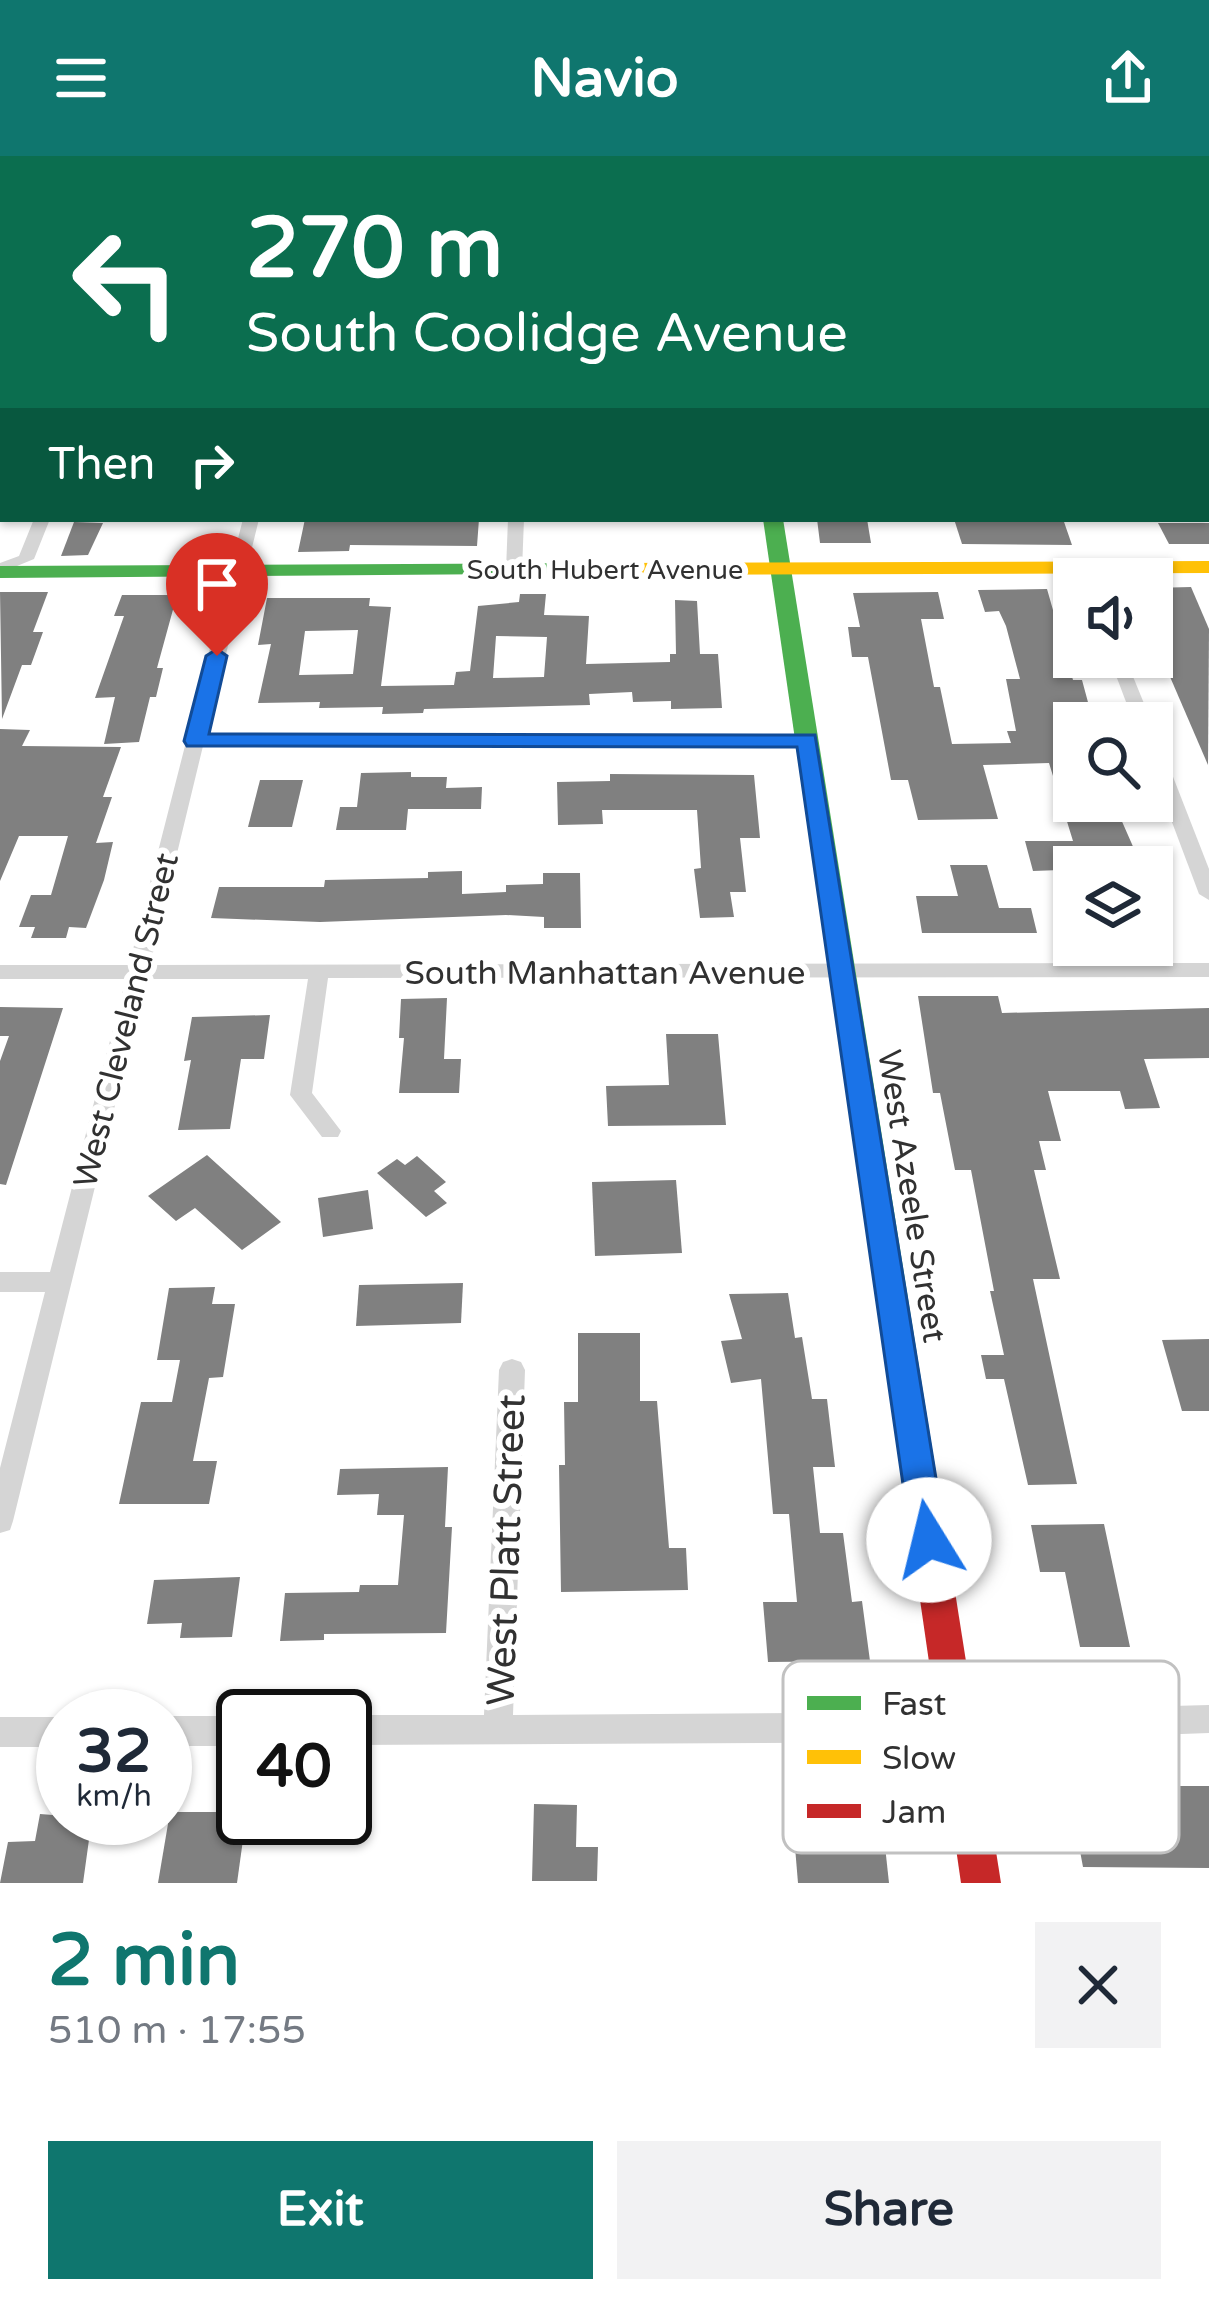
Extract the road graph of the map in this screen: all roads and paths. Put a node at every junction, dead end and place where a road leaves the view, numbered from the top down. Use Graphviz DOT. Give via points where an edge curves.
graph roads {
  1 [pos="41,522"];
  2 [pos="249,522"];
  3 [pos="516,522"];
  4 [pos="773,522"];
  5 [pos="1209,567"];
  6 [pos="1173,569"];
  7 [pos="0,570"];
  8 [pos="514,570"];
  9 [pos="781,570"];
  10 [pos="238,571"];
  11 [pos="1053,573"];
  12 [pos="807,740"];
  13 [pos="196,741"];
  14 [pos="1173,801"];
  15 [pos="1209,894"];
  16 [pos="1209,970"];
  17 [pos="319,971"];
  18 [pos="0,972"];
  19 [pos="137,972"];
  20 [pos="842,972"];
  21 [pos="330,1131"];
  22 [pos="0,1282"];
  23 [pos="59,1282"];
  24 [pos="512,1370"];
  25 [pos="0,1521"];
  26 [pos="947,1661"];
  27 [pos="1209,1719"];
  28 [pos="1179,1720"];
  29 [pos="783,1728"];
  30 [pos="498,1729"];
  31 [pos="372,1730"];
  32 [pos="0,1732"];
  33 [pos="36,1732"];
  34 [pos="976,1853"];
  35 [pos="981,1883"];
  1 -- 7 [label="street" via="26,559"];
  2 -- 10 [label="street, West Cleveland Street"];
  3 -- 8 [label="street"];
  4 -- 9 [label="street, West Azeele Street"];
  5 -- 6 [label="street, South Hubert Avenue"];
  7 -- 10 [label="street, South Hubert Avenue"];
  8 -- 9 [label="street, South Hubert Avenue"];
  8 -- 10 [label="street, South Hubert Avenue"];
  9 -- 11 [label="street, South Hubert Avenue"];
  9 -- 12 [label="street, West Azeele Street"];
  10 -- 13 [label="street, West Cleveland Street"];
  12 -- 13 [label="street"];
  12 -- 20 [label="street, West Azeele Street"];
  13 -- 19 [label="street, West Cleveland Street"];
  14 -- 15 [label="street"];
  16 -- 20 [label="street, South Manhattan Avenue"];
  17 -- 19 [label="street, South Manhattan Avenue"];
  17 -- 20 [label="street, South Manhattan Avenue"];
  17 -- 21 [label="street" via="301,1095"];
  18 -- 19 [label="street, South Manhattan Avenue"];
  19 -- 23 [label="street, West Cleveland Street"];
  20 -- 26 [label="street, West Azeele Street"];
  22 -- 23 [label="street"];
  23 -- 25 [label="street, West Cleveland Street"];
  24 -- 30 [label="street, West Platt Street"];
  27 -- 28 [label="street"];
  29 -- 30 [label="street"];
  30 -- 31 [label="street"];
  32 -- 33 [label="street"];
  34 -- 35 [label="street, West Azeele Street"];
}
